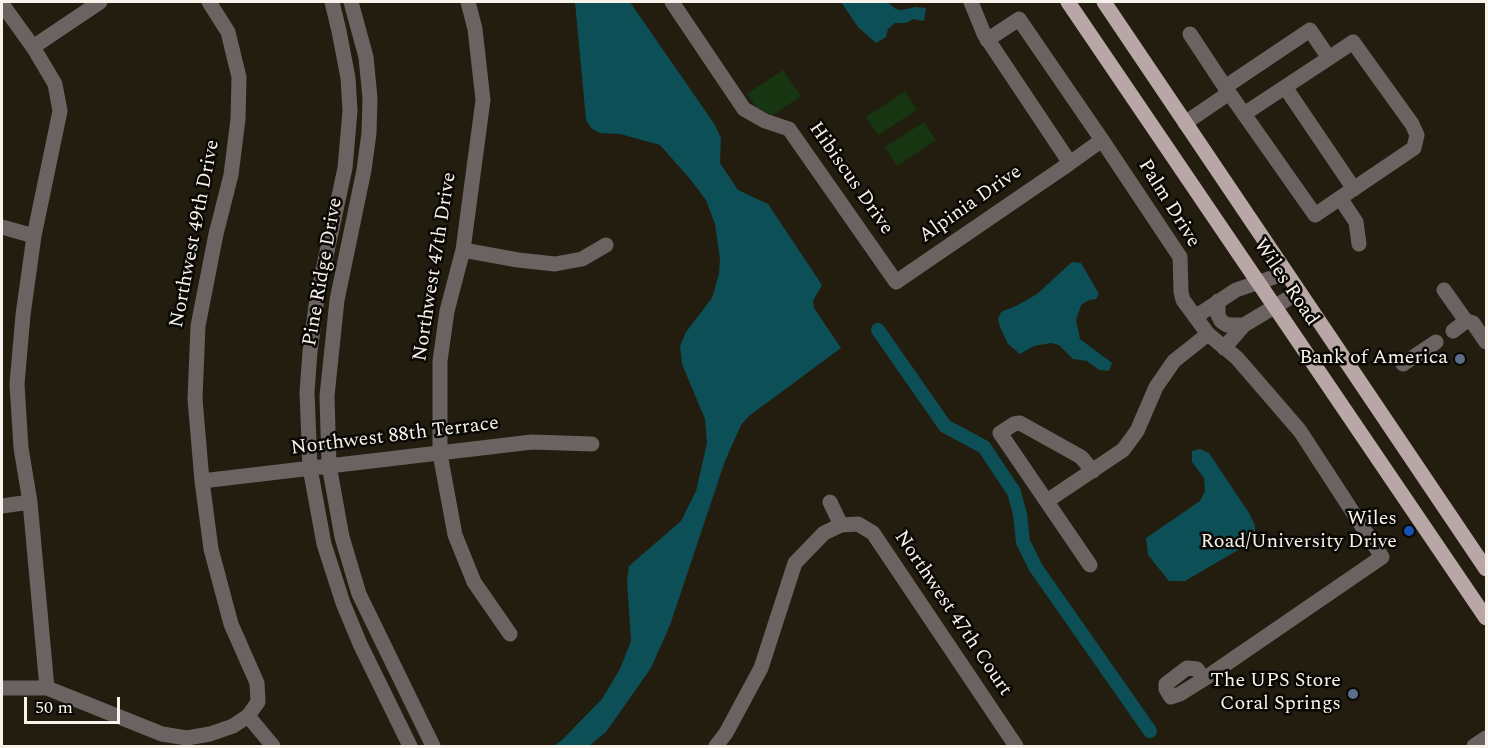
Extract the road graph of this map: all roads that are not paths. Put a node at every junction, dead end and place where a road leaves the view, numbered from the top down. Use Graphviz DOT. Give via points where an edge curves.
graph roads {
  1 [pos="100,2"];
  2 [pos="209,2"];
  3 [pos="332,2"];
  4 [pos="351,2"];
  5 [pos="468,2"];
  6 [pos="672,2"];
  7 [pos="1068,2"];
  8 [pos="1104,2"];
  9 [pos="976,3"];
  10 [pos="2,4"];
  11 [pos="1190,34"];
  12 [pos="987,40"];
  13 [pos="33,47"];
  14 [pos="1329,58"];
  15 [pos="1285,87"];
  16 [pos="1227,90"];
  17 [pos="1244,114"];
  18 [pos="1185,123"];
  19 [pos="1102,140"];
  20 [pos="1070,162"];
  21 [pos="1354,189"];
  22 [pos="1340,198"];
  23 [pos="2,227"];
  24 [pos="34,236"];
  25 [pos="1359,244"];
  26 [pos="606,245"];
  27 [pos="463,250"];
  28 [pos="1286,273"];
  29 [pos="896,282"];
  30 [pos="1259,282"];
  31 [pos="1444,290"];
  32 [pos="1299,292"];
  33 [pos="1218,302"];
  34 [pos="1275,306"];
  35 [pos="1195,317"];
  36 [pos="1466,321"];
  37 [pos="1244,325"];
  38 [pos="1453,331"];
  39 [pos="1208,334"];
  40 [pos="1436,342"];
  41 [pos="1486,342"];
  42 [pos="1224,348"];
  43 [pos="1403,364"];
  44 [pos="592,444"];
  45 [pos="440,454"];
  46 [pos="329,465"];
  47 [pos="310,468"];
  48 [pos="1093,471"];
  49 [pos="202,481"];
  50 [pos="1047,501"];
  51 [pos="30,502"];
  52 [pos="830,502"];
  53 [pos="2,506"];
  54 [pos="841,525"];
  55 [pos="1090,565"];
  56 [pos="1486,569"];
  57 [pos="1486,618"];
  58 [pos="510,634"];
  59 [pos="1204,679"];
  60 [pos="2,688"];
  61 [pos="47,688"];
  62 [pos="248,716"];
  63 [pos="1486,738"];
  64 [pos="273,747"];
  65 [pos="410,747"];
  66 [pos="433,747"];
  67 [pos="716,747"];
  68 [pos="1016,747"];
  69 [pos="1474,747"];
  1 -- 13 [label="street"];
  2 -- 49 [label="street, Northwest 49th Drive" via="228,32 239,77 231,175 198,326 195,399"];
  3 -- 47 [label="street, Pine Ridge Drive" via="348,78 350,111 345,168 317,298 310,352"];
  4 -- 46 [label="street, Pine Ridge Drive" via="366,57 369,133 337,300 327,396"];
  5 -- 27 [label="street, Northwest 47th Drive" via="483,100"];
  6 -- 29 [label="street, Hibiscus Drive" via="744,109 789,129"];
  7 -- 30 [label="main road, Wiles Road"];
  8 -- 18 [label="main road, Wiles Road"];
  9 -- 12 [label="street"];
  10 -- 13 [label="street"];
  11 -- 16 [label="street"];
  12 -- 19 [label="street, Palm Drive" via="1019,19"];
  12 -- 20 [label="street"];
  13 -- 24 [label="street" via="55,84 60,111"];
  14 -- 15 [label="street"];
  14 -- 16 [label="street" via="1310,30"];
  14 -- 21 [label="street" via="1353,42 1417,135 1414,148"];
  15 -- 17 [label="street"];
  15 -- 21 [label="street"];
  16 -- 17 [label="street"];
  16 -- 18 [label="street"];
  17 -- 22 [label="street" via="1315,215"];
  18 -- 28 [label="main road, Wiles Road"];
  19 -- 20 [label="street"];
  19 -- 35 [label="street, Palm Drive" via="1180,257 1183,300"];
  20 -- 29 [label="street, Alpinia Drive"];
  21 -- 22 [label="street"];
  22 -- 25 [label="street" via="1356,222"];
  23 -- 24 [label="street"];
  24 -- 51 [label="street" via="17,384 21,448"];
  26 -- 27 [label="street" via="582,259 555,264"];
  27 -- 45 [label="street, Northwest 47th Drive" via="447,311 440,361"];
  28 -- 30 [label="street"];
  28 -- 32 [label="main road, Wiles Road"];
  30 -- 33 [label="street"];
  30 -- 34 [label="main road, Wiles Road"];
  31 -- 36 [label="street"];
  32 -- 34 [label="street"];
  32 -- 56 [label="main road, Wiles Road"];
  33 -- 35 [label="street"];
  33 -- 37 [label="street" via="1221,321"];
  34 -- 37 [label="street"];
  34 -- 57 [label="main road, Wiles Road"];
  35 -- 39 [label="street, Palm Drive"];
  36 -- 38 [label="street"];
  36 -- 41 [label="street" via="1473,323"];
  37 -- 42 [label="street"];
  39 -- 42 [label="street, Palm Drive"];
  39 -- 48 [label="street" via="1174,361 1123,450"];
  40 -- 43 [label="street"];
  42 -- 59 [label="street, Palm Drive" via="1300,431 1382,557"];
  44 -- 45 [label="street, Northwest 88th Terrace" via="532,442"];
  45 -- 46 [label="street, Northwest 88th Terrace"];
  45 -- 58 [label="street, Northwest 47th Drive" via="455,535 474,582"];
  46 -- 47 [label="street, Northwest 88th Terrace"];
  46 -- 66 [label="street, Pine Ridge Drive" via="342,537 359,594"];
  47 -- 49 [label="street, Northwest 88th Terrace"];
  47 -- 65 [label="street, Pine Ridge Drive" via="324,544 343,603"];
  48 -- 50 [label="street"];
  48 -- 50 [label="street" via="1081,457 1020,423 1000,433"];
  49 -- 62 [label="street, Northwest 49th Drive" via="211,549 231,624 257,683 258,702"];
  50 -- 55 [label="street"];
  51 -- 53 [label="street"];
  51 -- 61 [label="street"];
  52 -- 54 [label="street"];
  54 -- 67 [label="street" via="824,533 795,563 761,668"];
  54 -- 68 [label="street, Northwest 47th Court" via="858,524 873,533"];
  60 -- 61 [label="street"];
  61 -- 62 [label="street" via="162,734 187,738 233,726"];
  62 -- 64 [label="street"];
  63 -- 69 [label="street"];
}
